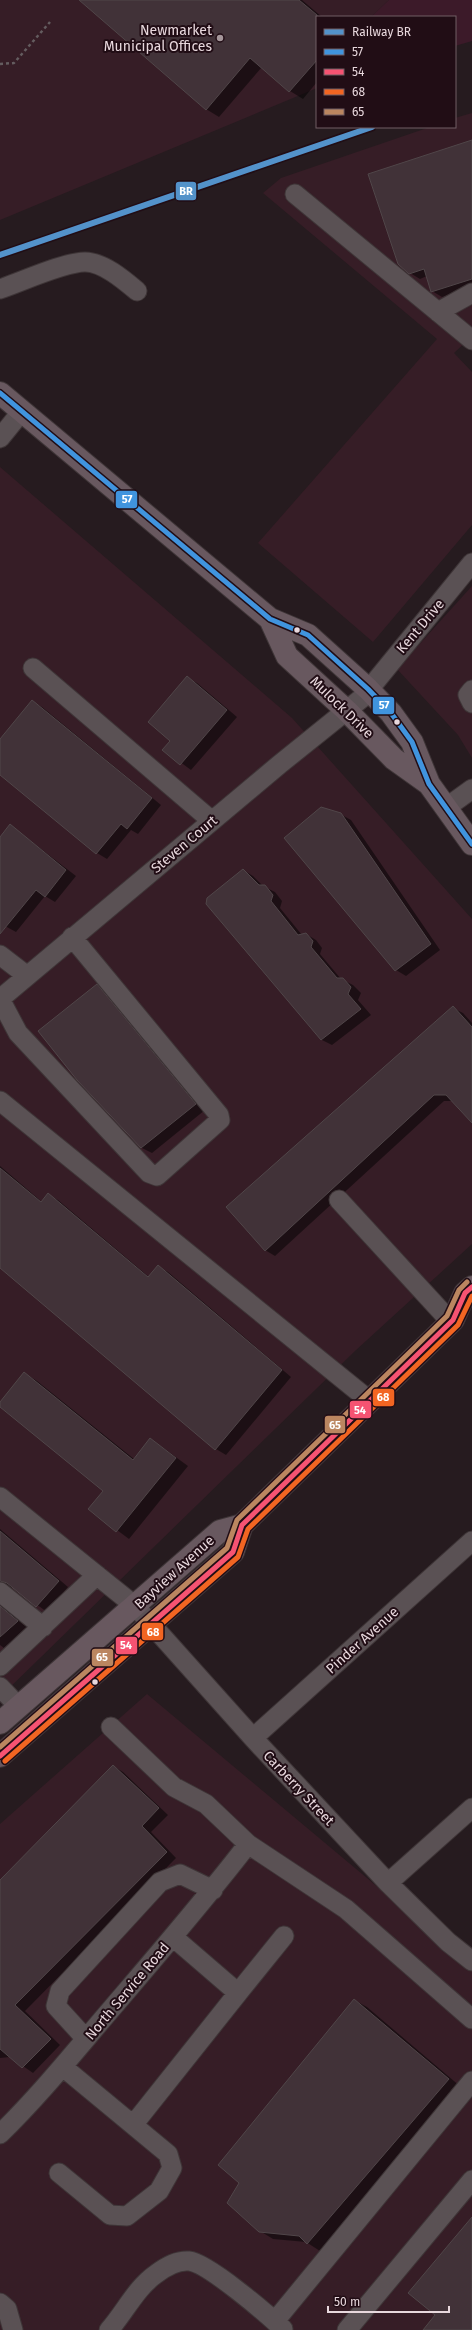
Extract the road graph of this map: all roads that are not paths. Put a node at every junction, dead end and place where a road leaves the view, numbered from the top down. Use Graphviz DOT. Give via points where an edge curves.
graph roads {
  1 [pos="295,194"];
  2 [pos="0,289"];
  3 [pos="138,291"];
  4 [pos="472,293"];
  5 [pos="438,312"];
  6 [pos="472,340"];
  7 [pos="0,393"];
  8 [pos="22,411"];
  9 [pos="0,438"];
  10 [pos="472,563"];
  11 [pos="270,619"];
  12 [pos="33,668"];
  13 [pos="368,689"];
  14 [pos="472,690"];
  15 [pos="472,703"];
  16 [pos="347,711"];
  17 [pos="429,784"];
  18 [pos="472,789"];
  19 [pos="447,807"];
  20 [pos="212,821"];
  21 [pos="472,844"];
  22 [pos="72,937"];
  23 [pos="0,955"];
  24 [pos="26,975"];
  25 [pos="0,999"];
  26 [pos="0,1101"];
  27 [pos="339,1200"];
  28 [pos="472,1287"];
  29 [pos="459,1319"];
  30 [pos="370,1400"];
  31 [pos="0,1496"];
  32 [pos="242,1525"];
  33 [pos="472,1541"];
  34 [pos="97,1575"];
  35 [pos="0,1592"];
  36 [pos="135,1606"];
  37 [pos="150,1624"];
  38 [pos="43,1626"];
  39 [pos="0,1666"];
  40 [pos="0,1687"];
  41 [pos="19,1707"];
  42 [pos="0,1724"];
  43 [pos="111,1727"];
  44 [pos="252,1738"];
  45 [pos="0,1756"];
  46 [pos="472,1808"];
  47 [pos="248,1844"];
  48 [pos="388,1883"];
  49 [pos="213,1890"];
  50 [pos="284,1936"];
  51 [pos="173,1937"];
  52 [pos="472,1961"];
  53 [pos="238,1993"];
  54 [pos="472,2019"];
  55 [pos="86,2039"];
  56 [pos="63,2067"];
  57 [pos="472,2081"];
  58 [pos="133,2125"];
  59 [pos="0,2134"];
  60 [pos="59,2172"];
  61 [pos="472,2180"];
  62 [pos="0,2302"];
  63 [pos="279,2326"];
  64 [pos="13,2330"];
  65 [pos="109,2330"];
  66 [pos="347,2330"];
  1 -- 5 [label="street"];
  2 -- 3 [label="street" via="52,270 85,262 113,271"];
  4 -- 5 [label="street"];
  5 -- 6 [label="street"];
  7 -- 8 [label="main road, Mulock Drive"];
  8 -- 9 [label="street"];
  8 -- 11 [label="main road, Mulock Drive"];
  10 -- 13 [label="street, Kent Drive"];
  11 -- 13 [label="main road, Mulock Drive" via="308,635"];
  11 -- 16 [label="main road, Mulock Drive" via="287,656"];
  12 -- 20 [label="street"];
  13 -- 16 [label="street, Steven Court"];
  13 -- 17 [label="main road, Mulock Drive" via="391,713 412,742"];
  14 -- 15 [label="street" via="468,695"];
  16 -- 17 [label="main road, Mulock Drive" via="394,758"];
  16 -- 20 [label="street, Steven Court"];
  17 -- 19 [label="main road, Mulock Drive"];
  18 -- 19 [label="street"];
  19 -- 21 [label="main road, Mulock Drive"];
  20 -- 22 [label="street, Steven Court"];
  22 -- 24 [label="street, Steven Court"];
  22 -- 25 [label="street" via="220,1115 220,1120 157,1176 149,1173 18,1033"];
  23 -- 24 [label="street"];
  24 -- 25 [label="street, Steven Court"];
  26 -- 30 [label="street"];
  27 -- 29 [label="street"];
  28 -- 29 [label="main road" via="465,1293"];
  29 -- 30 [label="main road"];
  30 -- 32 [label="main road"];
  31 -- 34 [label="street, Carberry Street"];
  32 -- 36 [label="main road, Bayview Avenue" via="220,1531"];
  32 -- 37 [label="main road, Bayview Avenue" via="233,1552"];
  33 -- 44 [label="street, Pinder Avenue"];
  34 -- 36 [label="street, Carberry Street"];
  34 -- 38 [label="street"];
  35 -- 38 [label="street"];
  36 -- 37 [label="street, Carberry Street"];
  36 -- 41 [label="main road, Bayview Avenue"];
  37 -- 44 [label="street, Carberry Street"];
  37 -- 45 [label="main road, Bayview Avenue"];
  38 -- 39 [label="street"];
  40 -- 41 [label="street"];
  41 -- 42 [label="main road, Bayview Avenue"];
  43 -- 47 [label="street" via="174,1787 206,1804"];
  44 -- 48 [label="street, Carberry Street"];
  46 -- 48 [label="street"];
  47 -- 49 [label="street, North Service Road"];
  47 -- 54 [label="street" via="346,1909"];
  48 -- 52 [label="street, Carberry Street" via="448,1942"];
  49 -- 51 [label="street, North Service Road"];
  49 -- 55 [label="street" via="180,1874 160,1882 60,1991 56,2006"];
  50 -- 53 [label="street"];
  51 -- 53 [label="street"];
  51 -- 55 [label="street, North Service Road"];
  53 -- 58 [label="street"];
  55 -- 56 [label="street, North Service Road"];
  56 -- 58 [label="street"];
  56 -- 59 [label="street, North Service Road"];
  57 -- 63 [label="street"];
  58 -- 60 [label="street" via="168,2154 172,2168 159,2190 127,2216 110,2215"];
  61 -- 66 [label="street"];
  62 -- 64 [label="street" via="7,2309"];
  63 -- 65 [label="street" via="215,2274 189,2261 171,2264 155,2274"];
}
